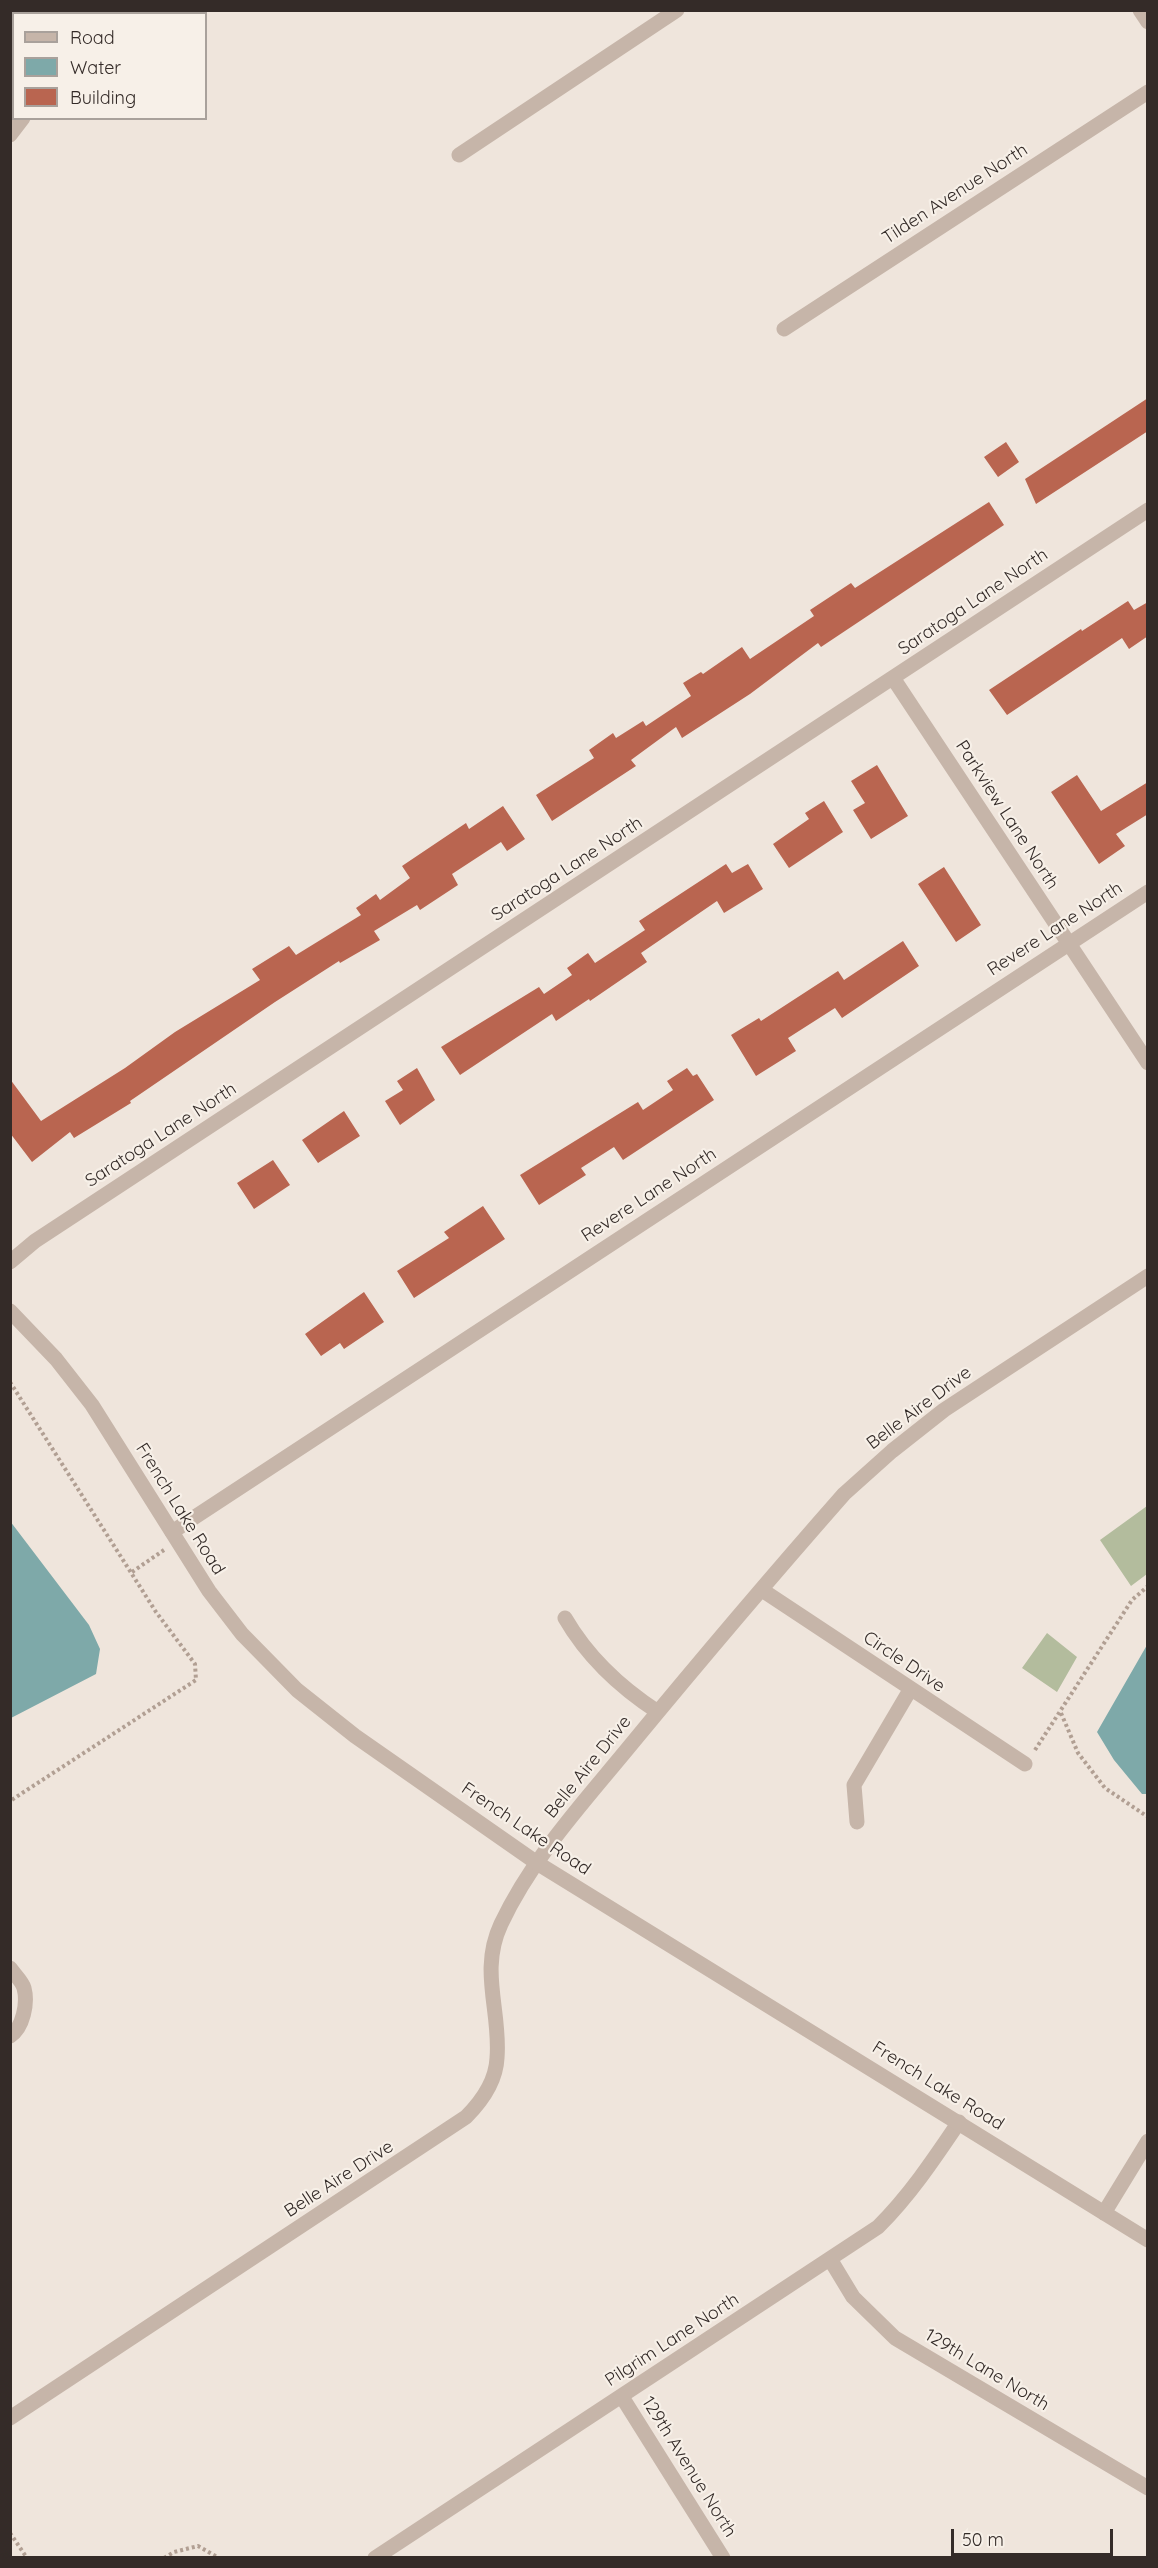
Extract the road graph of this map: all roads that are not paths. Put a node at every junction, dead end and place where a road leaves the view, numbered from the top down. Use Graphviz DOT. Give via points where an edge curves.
graph roads {
  1 [pos="677,10"];
  2 [pos="1140,10"];
  3 [pos="1148,22"];
  4 [pos="1148,92"];
  5 [pos="21,120"];
  6 [pos="10,135"];
  7 [pos="459,155"];
  8 [pos="784,329"];
  9 [pos="1148,510"];
  10 [pos="893,678"];
  11 [pos="1148,892"];
  12 [pos="1068,944"];
  13 [pos="1148,1063"];
  14 [pos="10,1262"];
  15 [pos="1148,1276"];
  16 [pos="10,1311"];
  17 [pos="174,1537"];
  18 [pos="762,1590"];
  19 [pos="565,1618"];
  20 [pos="910,1690"];
  21 [pos="658,1712"];
  22 [pos="1025,1764"];
  23 [pos="857,1822"];
  24 [pos="537,1863"];
  25 [pos="10,1968"];
  26 [pos="14,2034"];
  27 [pos="959,2122"];
  28 [pos="1148,2141"];
  29 [pos="1104,2213"];
  30 [pos="1148,2240"];
  31 [pos="830,2259"];
  32 [pos="622,2397"];
  33 [pos="10,2418"];
  34 [pos="1148,2488"];
  35 [pos="375,2558"];
  36 [pos="723,2558"];
  1 -- 7 [label="street"];
  2 -- 3 [label="street"];
  4 -- 8 [label="street, Tilden Avenue North"];
  5 -- 6 [label="street"];
  9 -- 10 [label="street, Saratoga Lane North"];
  10 -- 12 [label="street, Parkview Lane North"];
  10 -- 14 [label="street, Saratoga Lane North" via="55,1228"];
  11 -- 12 [label="street, Revere Lane North"];
  12 -- 13 [label="street, Parkview Lane North"];
  12 -- 17 [label="street, Revere Lane North"];
  15 -- 18 [label="street, Belle Aire Drive" via="944,1410 891,1451 844,1494"];
  16 -- 17 [label="street, French Lake Road" via="56,1359 92,1406"];
  17 -- 24 [label="street, French Lake Road" via="242,1634 297,1690 355,1736"];
  18 -- 20 [label="street, Circle Drive"];
  18 -- 21 [label="street, Belle Aire Drive"];
  19 -- 21 [label="street" via="579,1642 633,1696"];
  20 -- 22 [label="street, Circle Drive"];
  20 -- 23 [label="street" via="854,1785"];
  21 -- 24 [label="street, Belle Aire Drive"];
  24 -- 27 [label="street, French Lake Road"];
  24 -- 33 [label="street, Belle Aire Drive" via="500,1925 491,1954 497,2059 491,2083 478,2105 453,2128"];
  25 -- 26 [label="street" via="24,1988 24,2011"];
  27 -- 29 [label="street, French Lake Road"];
  27 -- 31 [label="street, Pilgrim Lane North" via="900,2204 878,2227"];
  28 -- 29 [label="street"];
  29 -- 30 [label="street, French Lake Road"];
  31 -- 32 [label="street, Pilgrim Lane North"];
  31 -- 34 [label="street, 129th Lane North" via="853,2297 895,2338"];
  32 -- 35 [label="street, Pilgrim Lane North"];
  32 -- 36 [label="street, 129th Avenue North"];
}
